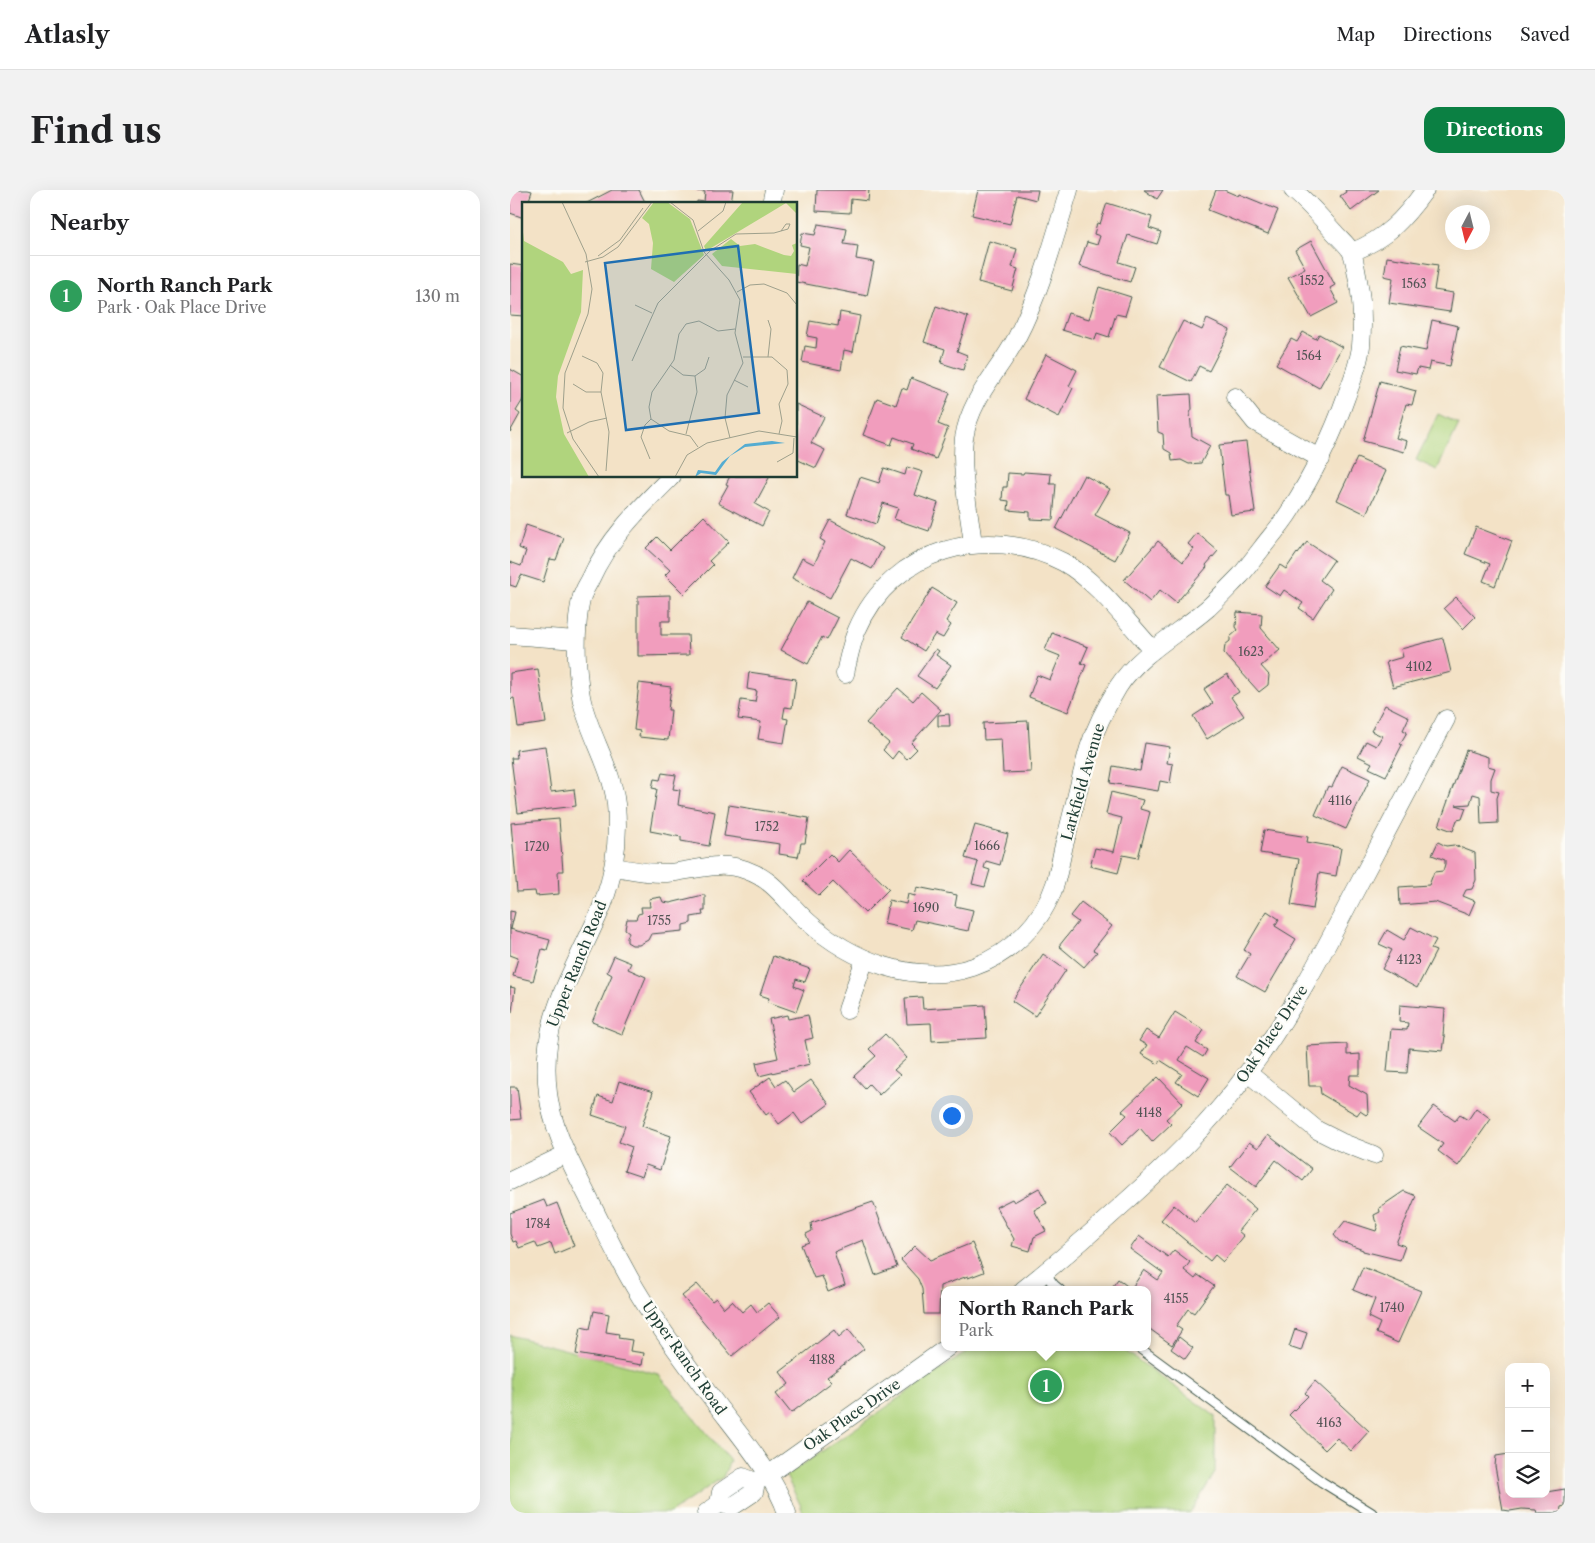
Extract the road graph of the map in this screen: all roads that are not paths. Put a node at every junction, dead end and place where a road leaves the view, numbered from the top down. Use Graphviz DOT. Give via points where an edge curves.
graph roads {
  1 [pos="1069,190"];
  2 [pos="1293,190"];
  3 [pos="1425,190"];
  4 [pos="1352,252"];
  5 [pos="1235,396"];
  6 [pos="1321,458"];
  7 [pos="670,478"];
  8 [pos="973,544"];
  9 [pos="510,635"];
  10 [pos="576,640"];
  11 [pos="1152,650"];
  12 [pos="845,674"];
  13 [pos="1446,719"];
  14 [pos="614,866"];
  15 [pos="865,959"];
  16 [pos="847,1010"];
  17 [pos="1248,1073"];
  18 [pos="566,1154"];
  19 [pos="1374,1155"];
  20 [pos="510,1181"];
  21 [pos="1045,1273"];
  22 [pos="1028,1286"];
  23 [pos="1055,1286"];
  24 [pos="942,1351"];
  25 [pos="1143,1351"];
  26 [pos="762,1478"];
  27 [pos="713,1509"];
  28 [pos="787,1513"];
  29 [pos="1372,1513"];
  1 -- 8 [label="street" via="1032,305 1016,339 981,391 969,418 963,461"];
  2 -- 4 [label="street, Larkfield Avenue" via="1309,203"];
  3 -- 4 [label="street" via="1396,226 1374,242"];
  4 -- 6 [label="street, Larkfield Avenue" via="1362,300 1361,348 1356,370"];
  5 -- 6 [label="street" via="1255,422"];
  6 -- 11 [label="street, Larkfield Avenue" via="1289,514 1243,572 1208,607"];
  7 -- 10 [label="street, Upper Ranch Road" via="608,545 582,596"];
  8 -- 11 [label="street" via="1019,546 1064,563 1096,588"];
  8 -- 12 [label="street" via="923,559 884,589 858,628"];
  9 -- 10 [label="street"];
  10 -- 14 [label="street, Upper Ranch Road" via="582,704 607,766 616,801"];
  11 -- 15 [label="street, Larkfield Avenue" via="1120,684 1099,720 1089,747 1054,887 1027,932 994,958 954,972 914,973"];
  13 -- 17 [label="street, Oak Place Drive" via="1309,979"];
  14 -- 15 [label="street, Larkfield Avenue" via="657,873 731,865 748,870 776,888 824,936"];
  14 -- 18 [label="street, Upper Ranch Road" via="604,903 557,1005 549,1032 546,1059 548,1094"];
  15 -- 16 [label="street"];
  17 -- 19 [label="street" via="1317,1130"];
  17 -- 21 [label="street, Oak Place Drive" via="1188,1144"];
  18 -- 20 [label="street"];
  18 -- 26 [label="street, Upper Ranch Road" via="646,1306"];
  21 -- 22 [label="street, Oak Place Drive"];
  21 -- 23 [label="lane"];
  24 -- 26 [label="street, Oak Place Drive"];
  25 -- 29 [label="lane" via="1322,1482"];
  26 -- 27 [label="street, Oak Place Drive" via="754,1492 733,1506"];
  26 -- 28 [label="street, Upper Ranch Road" via="785,1504"];
}
